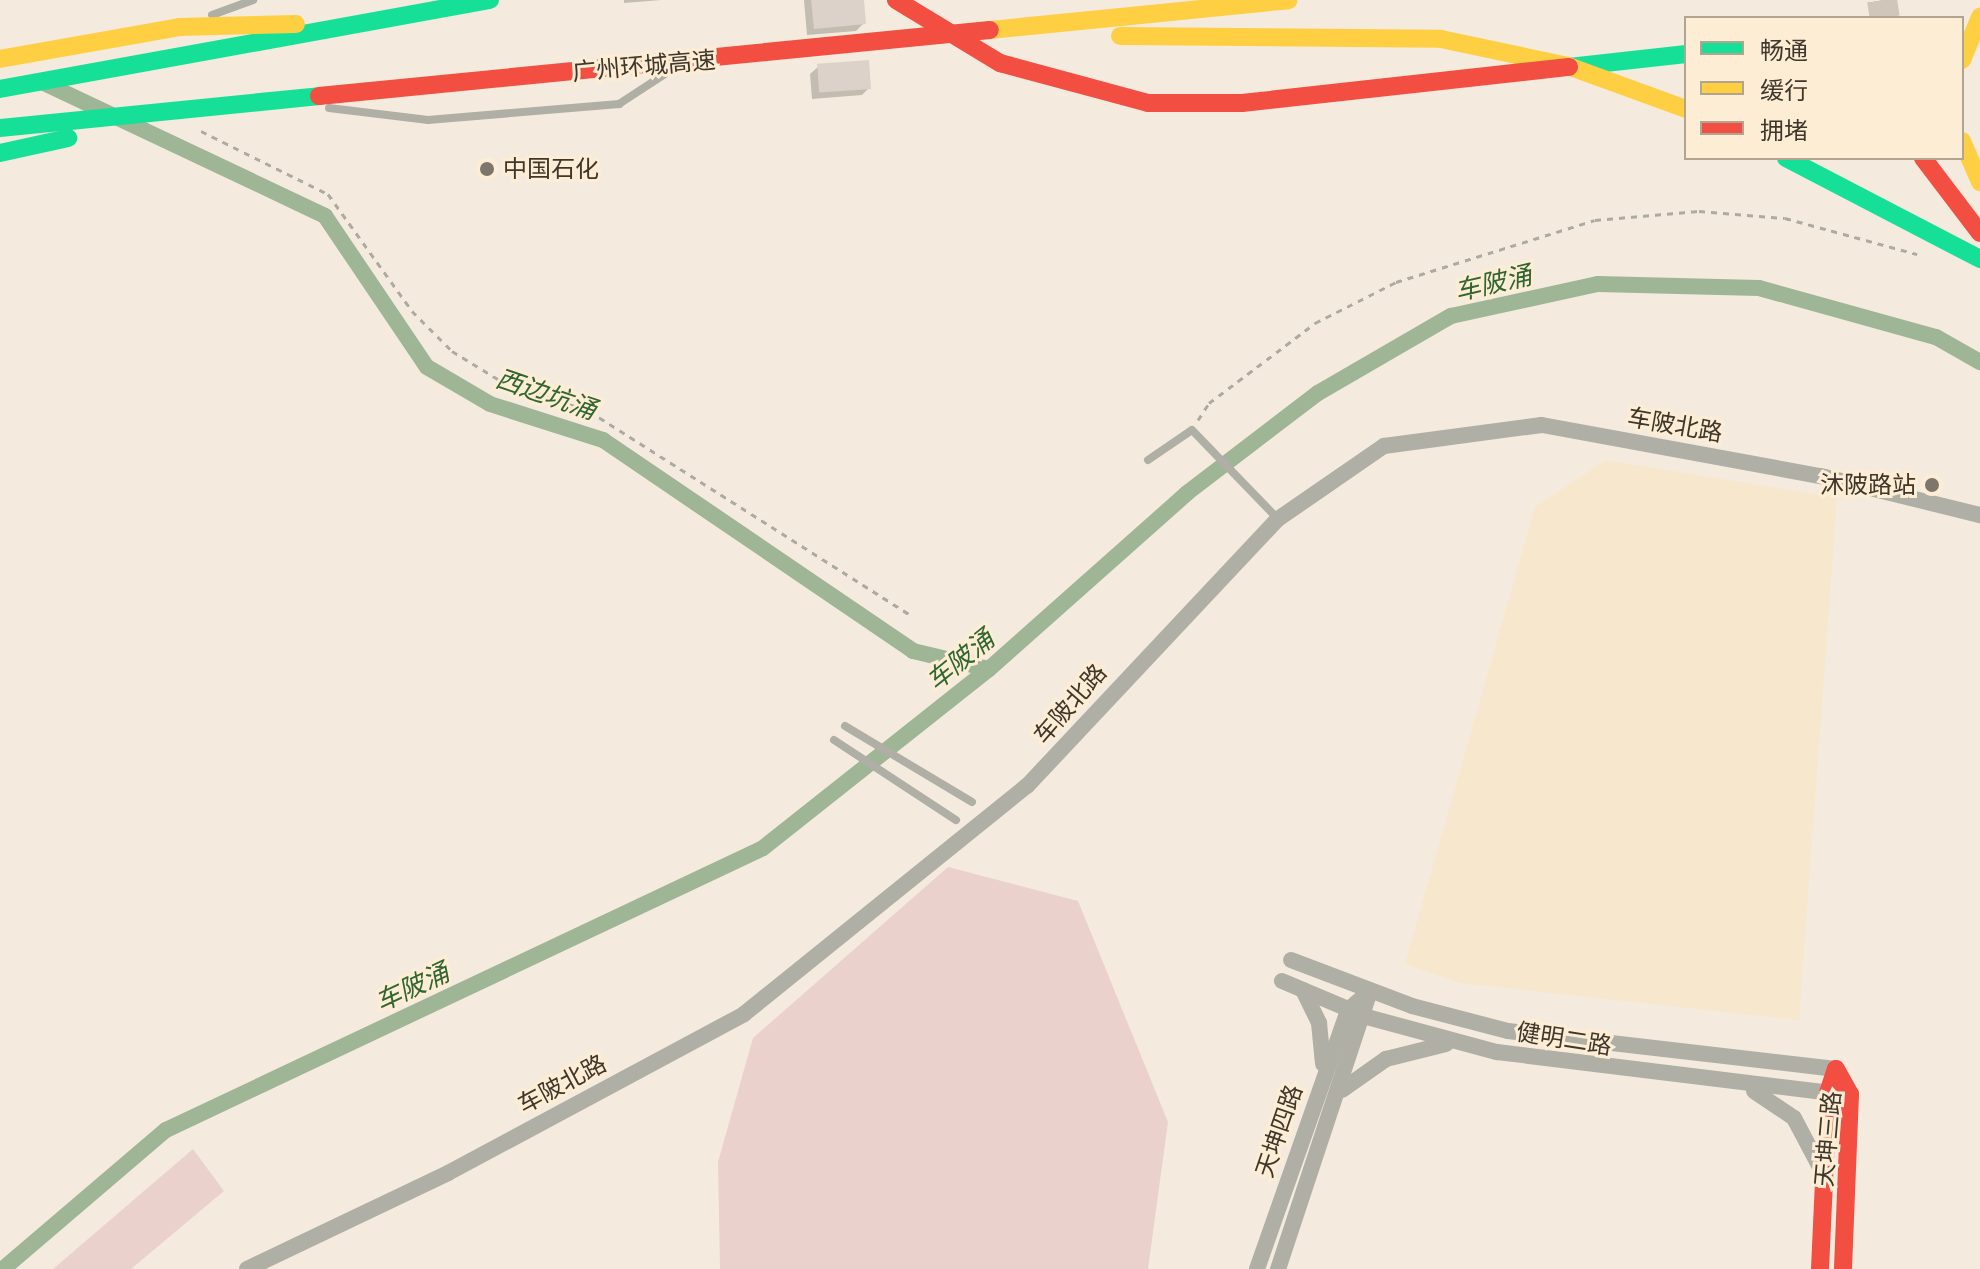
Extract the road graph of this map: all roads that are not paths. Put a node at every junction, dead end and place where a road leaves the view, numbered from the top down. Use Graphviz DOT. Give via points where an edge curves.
graph roads {
  1 [pos="253,0"];
  2 [pos="490,0"];
  3 [pos="896,0"];
  4 [pos="1288,0"];
  5 [pos="1980,18"];
  6 [pos="378,23"];
  7 [pos="179,27"];
  8 [pos="930,40"];
  9 [pos="1684,54"];
  10 [pos="1964,55"];
  11 [pos="0,59"];
  12 [pos="682,63"];
  13 [pos="0,89"];
  14 [pos="273,101"];
  15 [pos="1684,108"];
  16 [pos="0,128"];
  17 [pos="1964,146"];
  18 [pos="0,153"];
  19 [pos="1790,160"];
  20 [pos="1925,160"];
  21 [pos="1980,182"];
  22 [pos="1980,233"];
  23 [pos="1980,259"];
  24 [pos="1148,460"];
  25 [pos="1980,515"];
  26 [pos="1278,519"];
  27 [pos="845,726"];
  28 [pos="834,740"];
  29 [pos="972,802"];
  30 [pos="956,820"];
  31 [pos="1291,960"];
  32 [pos="1282,981"];
  33 [pos="1303,990"];
  34 [pos="1370,991"];
  35 [pos="1348,1010"];
  36 [pos="1367,1017"];
  37 [pos="1455,1043"];
  38 [pos="1836,1069"];
  39 [pos="1322,1083"];
  40 [pos="1745,1086"];
  41 [pos="1341,1091"];
  42 [pos="1828,1093"];
  43 [pos="1850,1094"];
  44 [pos="1824,1176"];
  45 [pos="247,1269"];
  46 [pos="1257,1269"];
  47 [pos="1278,1269"];
  48 [pos="1820,1269"];
  49 [pos="1843,1269"];
  1 -- 7 [label="lane"];
  2 -- 6 [label="main road"];
  3 -- 9 [label="main road" via="1000,63 1148,103 1258,101"];
  4 -- 8 [label="main road, 广州环城高速"];
  5 -- 10 [label="main road"];
  6 -- 7 [label="main road"];
  6 -- 13 [label="main road"];
  7 -- 11 [label="main road"];
  8 -- 12 [label="main road, 广州环城高速"];
  8 -- 15 [label="main road" via="1408,35 1568,66"];
  12 -- 14 [label="main road, 广州环城高速"];
  12 -- 14 [label="lane" via="619,104 428,120"];
  14 -- 16 [label="main road, 广州环城高速" via="186,117"];
  14 -- 18 [label="main road"];
  17 -- 21 [label="main road"];
  19 -- 23 [label="main road"];
  20 -- 22 [label="main road"];
  24 -- 26 [label="lane" via="1192,430"];
  25 -- 26 [label="street, 车陂北路" via="1821,476 1542,425 1384,446"];
  26 -- 45 [label="street, 车陂北路" via="1051,764 744,1014 448,1173"];
  27 -- 29 [label="lane"];
  28 -- 30 [label="lane"];
  31 -- 32 [label="lane"];
  31 -- 34 [label="street, 健明二路"];
  32 -- 33 [label="street, 健明二路"];
  33 -- 35 [label="street, 健明二路"];
  33 -- 39 [label="street" via="1322,1035"];
  34 -- 35 [label="street"];
  34 -- 36 [label="street, 天坤四路"];
  34 -- 38 [label="street, 健明二路" via="1508,1031"];
  35 -- 36 [label="street, 健明二路"];
  35 -- 39 [label="street, 天坤四路"];
  36 -- 37 [label="street, 健明二路"];
  36 -- 41 [label="street, 天坤四路"];
  37 -- 40 [label="street, 健明二路"];
  37 -- 41 [label="street" via="1400,1052"];
  38 -- 42 [label="main road, 天坤三路"];
  38 -- 43 [label="main road, 天坤三路"];
  39 -- 46 [label="street, 天坤四路"];
  40 -- 42 [label="street, 健明二路"];
  40 -- 44 [label="street" via="1794,1118"];
  41 -- 47 [label="street, 天坤四路"];
  42 -- 43 [label="street, 健明二路"];
  42 -- 44 [label="main road, 天坤三路"];
  43 -- 49 [label="main road, 天坤三路"];
  44 -- 48 [label="main road, 天坤三路"];
}
